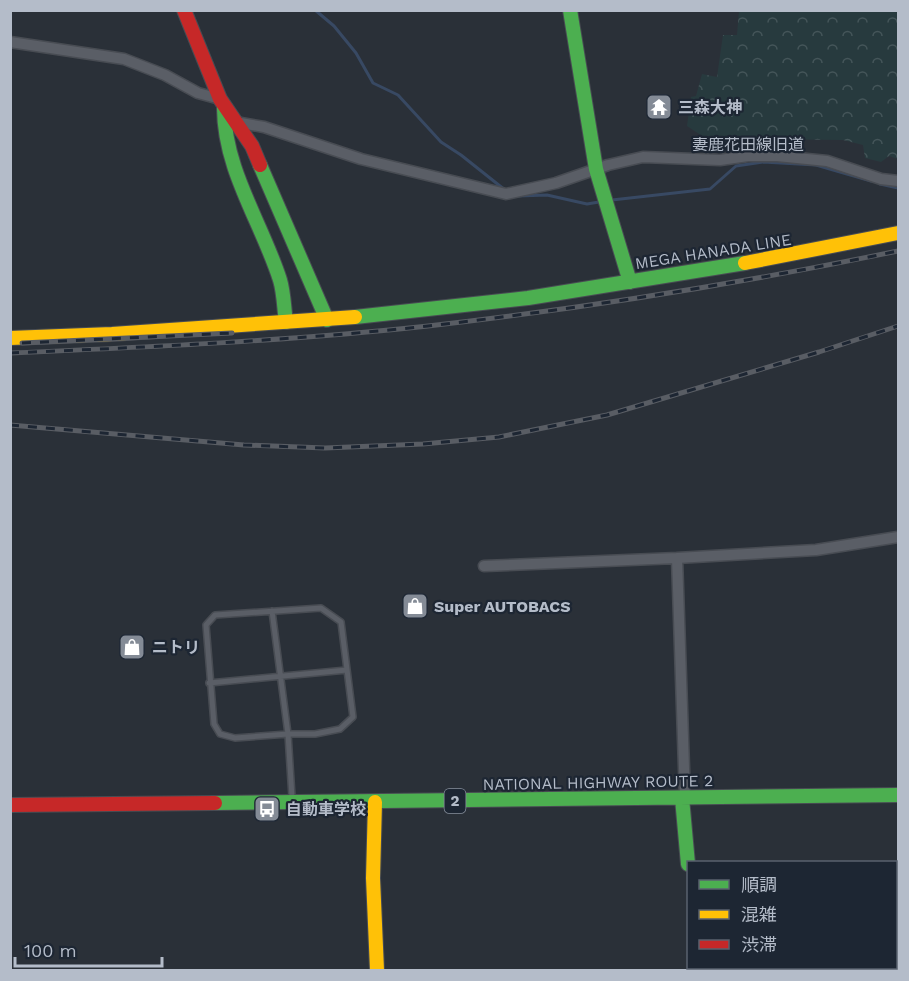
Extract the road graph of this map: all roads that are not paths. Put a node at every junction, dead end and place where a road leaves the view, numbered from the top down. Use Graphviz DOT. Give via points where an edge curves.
graph roads {
  1 [pos="184,10"];
  2 [pos="570,10"];
  3 [pos="10,42"];
  4 [pos="222,102"];
  5 [pos="235,122"];
  6 [pos="596,170"];
  7 [pos="898,181"];
  8 [pos="898,233"];
  9 [pos="297,252"];
  10 [pos="273,260"];
  11 [pos="630,282"];
  12 [pos="327,320"];
  13 [pos="286,322"];
  14 [pos="10,338"];
  15 [pos="898,537"];
  16 [pos="677,558"];
  17 [pos="484,567"];
  18 [pos="273,611"];
  19 [pos="347,670"];
  20 [pos="281,677"];
  21 [pos="209,682"];
  22 [pos="288,734"];
  23 [pos="898,795"];
  24 [pos="683,798"];
  25 [pos="292,802"];
  26 [pos="375,802"];
  27 [pos="10,805"];
  28 [pos="688,861"];
  29 [pos="377,970"];
  1 -- 4 [label="main road"];
  2 -- 6 [label="main road, MEGA HANADA LINE"];
  3 -- 4 [label="street" via="124,59"];
  4 -- 5 [label="main road"];
  4 -- 10 [label="main road" via="234,168"];
  5 -- 6 [label="street, 妻鹿花田線旧道" via="264,127 361,159 506,194"];
  5 -- 9 [label="main road" via="252,146"];
  6 -- 7 [label="street, 妻鹿花田線旧道" via="643,157 720,160 777,156 827,161"];
  6 -- 11 [label="main road, MEGA HANADA LINE"];
  8 -- 11 [label="main road, MEGA HANADA LINE"];
  9 -- 10 [label="main road"];
  9 -- 12 [label="main road"];
  10 -- 13 [label="main road" via="281,282"];
  11 -- 12 [label="main road"];
  12 -- 13 [label="main road"];
  13 -- 14 [label="main road"];
  15 -- 16 [label="street" via="816,550"];
  16 -- 17 [label="street"];
  16 -- 24 [label="street"];
  18 -- 19 [label="lane" via="321,608 341,622"];
  18 -- 20 [label="lane"];
  18 -- 21 [label="lane" via="215,615 210,620 206,626"];
  19 -- 20 [label="lane"];
  19 -- 22 [label="lane" via="352,717 340,729"];
  20 -- 21 [label="lane"];
  20 -- 22 [label="lane"];
  21 -- 22 [label="lane" via="214,724 220,734 235,738"];
  22 -- 25 [label="lane"];
  23 -- 24 [label="main road, NATIONAL HIGHWAY ROUTE 2 / 2"];
  24 -- 26 [label="main road, NATIONAL HIGHWAY ROUTE 2 / 2"];
  24 -- 28 [label="main road"];
  25 -- 26 [label="main road, NATIONAL HIGHWAY ROUTE 2 / 2"];
  25 -- 27 [label="main road, NATIONAL HIGHWAY ROUTE 2 / 2"];
  26 -- 29 [label="main road"];
}
